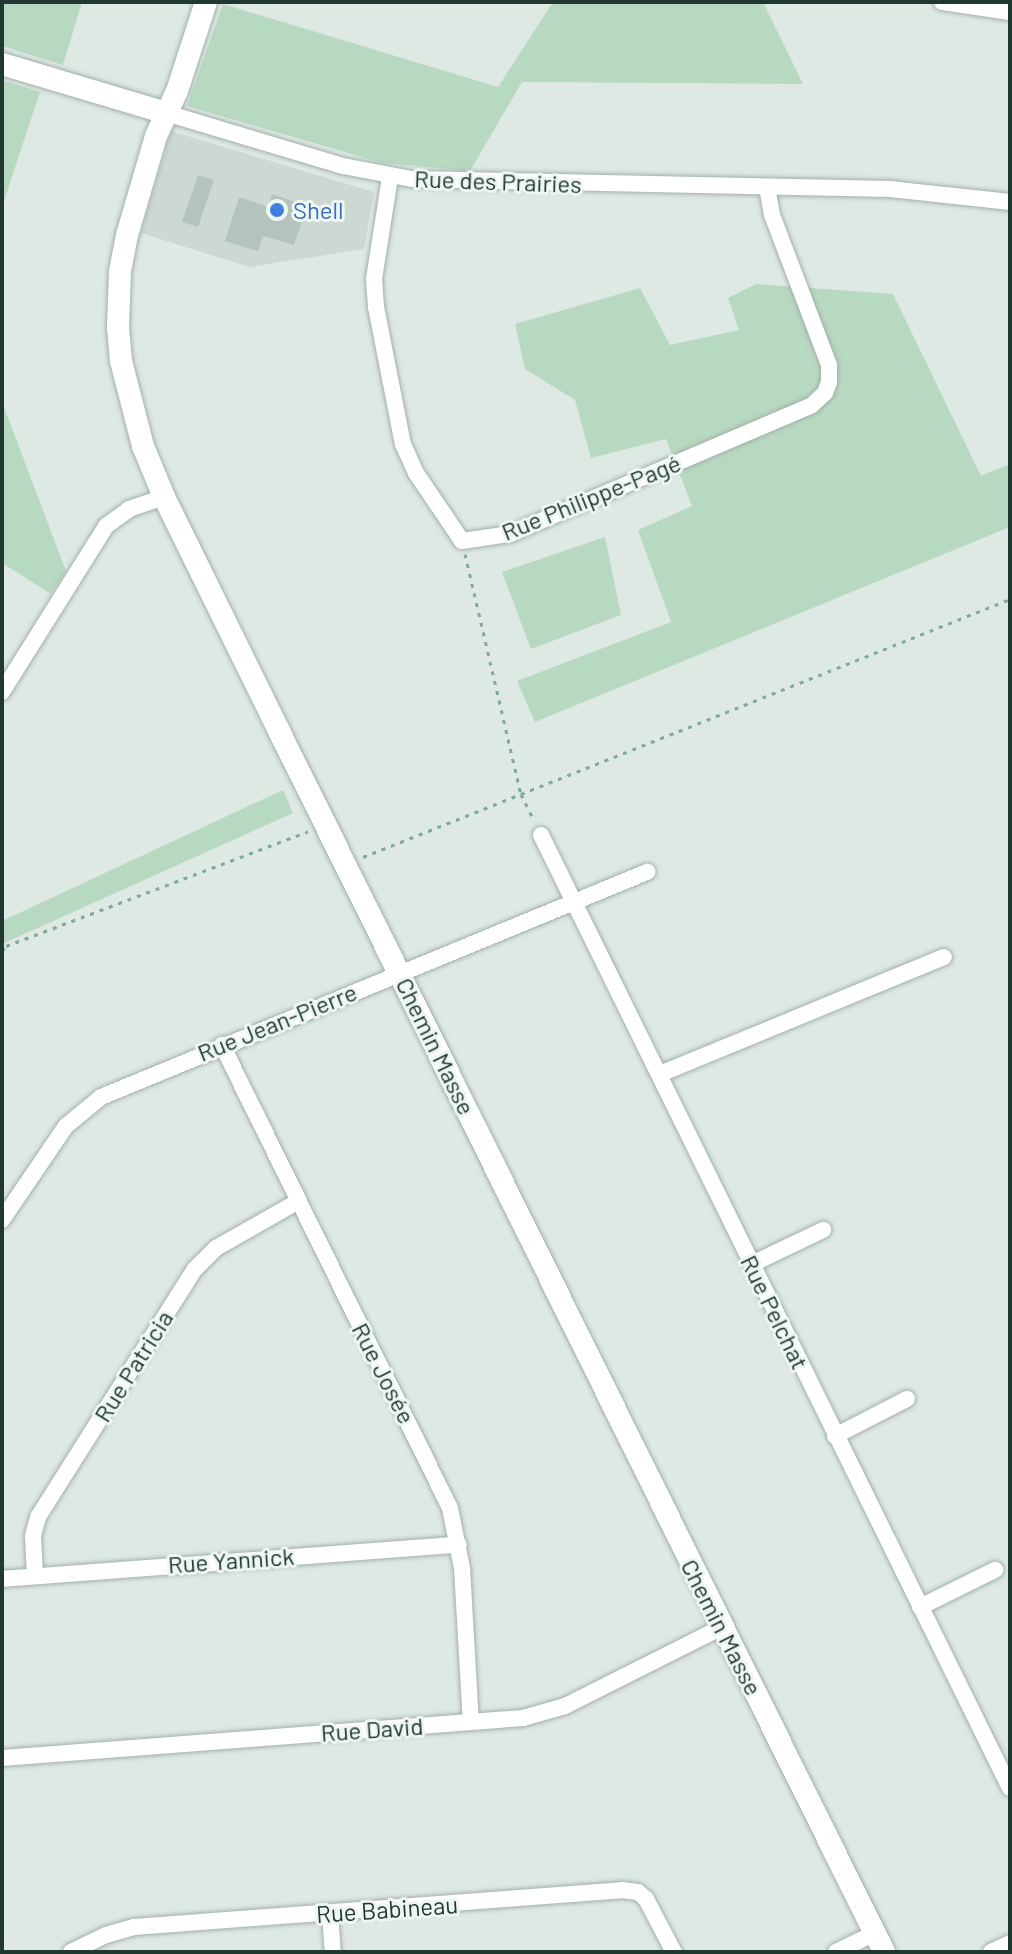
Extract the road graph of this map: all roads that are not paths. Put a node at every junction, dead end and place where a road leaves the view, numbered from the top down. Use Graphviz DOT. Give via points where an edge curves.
graph roads {
  1 [pos="206,2"];
  2 [pos="942,2"];
  3 [pos="1010,12"];
  4 [pos="2,64"];
  5 [pos="166,113"];
  6 [pos="390,177"];
  7 [pos="767,187"];
  8 [pos="1010,202"];
  9 [pos="164,497"];
  10 [pos="5,680"];
  11 [pos="541,835"];
  12 [pos="647,872"];
  13 [pos="573,902"];
  14 [pos="944,957"];
  15 [pos="400,972"];
  16 [pos="222,1045"];
  17 [pos="660,1074"];
  18 [pos="297,1202"];
  19 [pos="2,1220"];
  20 [pos="823,1230"];
  21 [pos="752,1264"];
  22 [pos="907,1399"];
  23 [pos="835,1436"];
  24 [pos="459,1545"];
  25 [pos="995,1570"];
  26 [pos="35,1576"];
  27 [pos="2,1579"];
  28 [pos="920,1607"];
  29 [pos="722,1627"];
  30 [pos="471,1722"];
  31 [pos="2,1758"];
  32 [pos="1010,1788"];
  33 [pos="330,1913"];
  34 [pos="879,1943"];
  35 [pos="1010,1943"];
  36 [pos="71,1952"];
  37 [pos="333,1952"];
  38 [pos="674,1952"];
  39 [pos="836,1952"];
  40 [pos="991,1952"];
  1 -- 5 [label="street, Chemin Masse"];
  2 -- 3 [label="street"];
  4 -- 5 [label="street, Rue des Prairies"];
  5 -- 6 [label="street, Rue des Prairies"];
  5 -- 9 [label="street, Chemin Masse" via="127,235 118,327 128,398"];
  6 -- 7 [label="street, Rue des Prairies"];
  6 -- 7 [label="street, Rue Philippe-Pagé" via="374,279 403,444 462,541 510,534 812,405 825,393 829,365 772,215"];
  7 -- 8 [label="street, Rue des Prairies" via="890,189"];
  9 -- 10 [label="street" via="129,509 106,526"];
  9 -- 15 [label="street, Chemin Masse"];
  11 -- 13 [label="street, Rue Pelchat"];
  12 -- 13 [label="street, Rue Jean-Pierre"];
  13 -- 15 [label="street, Rue Jean-Pierre"];
  13 -- 17 [label="street, Rue Pelchat"];
  14 -- 17 [label="street"];
  15 -- 16 [label="street, Rue Jean-Pierre"];
  15 -- 29 [label="street, Chemin Masse"];
  16 -- 18 [label="street, Rue Josée"];
  16 -- 19 [label="street, Rue Jean-Pierre" via="86,1106 59,1135"];
  17 -- 21 [label="street, Rue Pelchat"];
  18 -- 24 [label="street, Rue Josée" via="446,1498"];
  18 -- 26 [label="street, Rue Patricia" via="216,1248 195,1269 38,1517 33,1536"];
  20 -- 21 [label="street"];
  21 -- 23 [label="street, Rue Pelchat"];
  22 -- 23 [label="street"];
  23 -- 28 [label="street, Rue Pelchat"];
  24 -- 26 [label="street, Rue Yannick"];
  24 -- 30 [label="street, Rue Josée"];
  25 -- 28 [label="street"];
  26 -- 27 [label="street, Rue Yannick"];
  28 -- 32 [label="street, Rue Pelchat"];
  29 -- 30 [label="street, Rue David" via="556,1709"];
  29 -- 34 [label="street, Chemin Masse"];
  30 -- 31 [label="street, Rue David"];
  33 -- 36 [label="street, Rue Babineau" via="134,1927"];
  33 -- 37 [label="street"];
  33 -- 38 [label="street, Rue Babineau" via="633,1890 646,1899"];
  34 -- 39 [label="street"];
  35 -- 40 [label="street"];
}
